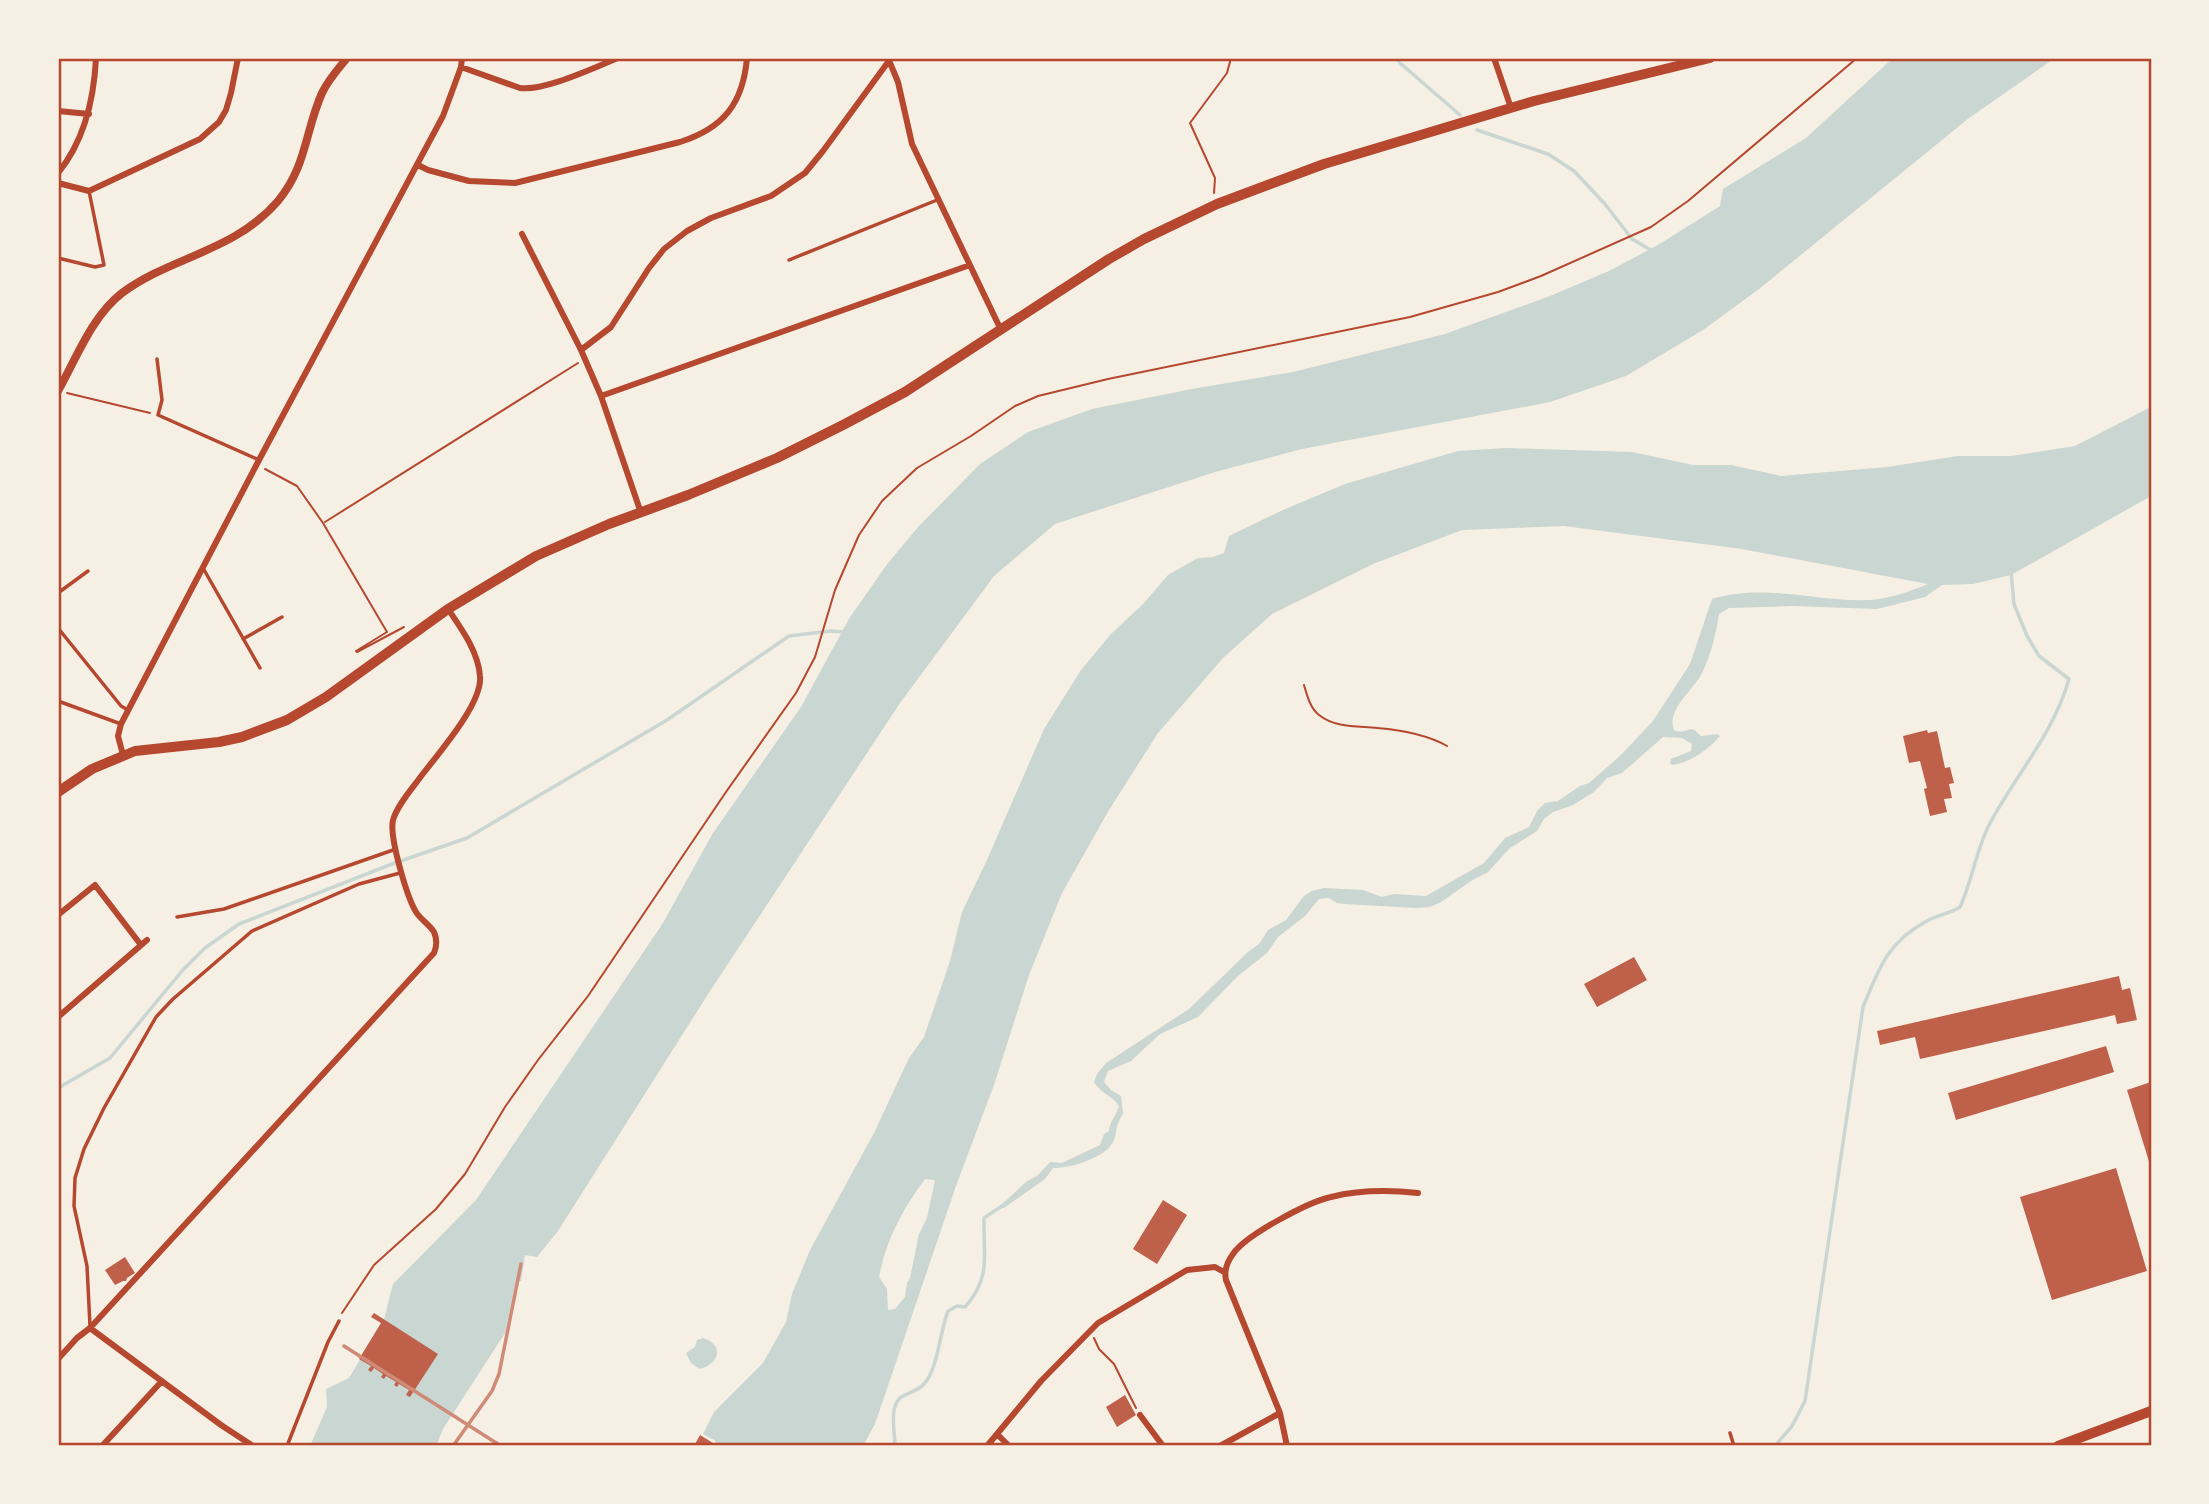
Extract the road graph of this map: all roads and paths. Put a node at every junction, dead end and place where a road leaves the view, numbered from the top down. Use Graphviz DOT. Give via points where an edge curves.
graph roads {
  1 [pos="96,58"];
  2 [pos="238,58"];
  3 [pos="347,58"];
  4 [pos="462,58"];
  5 [pos="618,58"];
  6 [pos="747,58"];
  7 [pos="1231,58"];
  8 [pos="1494,58"];
  9 [pos="1710,58"];
  10 [pos="1857,58"];
  11 [pos="889,59"];
  12 [pos="461,67"];
  13 [pos="1511,108"];
  14 [pos="58,111"];
  15 [pos="89,114"];
  16 [pos="418,165"];
  17 [pos="58,173"];
  18 [pos="58,183"];
  19 [pos="89,191"];
  20 [pos="939,199"];
  21 [pos="1217,204"];
  22 [pos="522,234"];
  23 [pos="58,258"];
  24 [pos="789,260"];
  25 [pos="970,265"];
  26 [pos="1001,330"];
  27 [pos="581,350"];
  28 [pos="158,359"];
  29 [pos="585,359"];
  30 [pos="61,378"];
  31 [pos="58,391"];
  32 [pos="601,396"];
  33 [pos="158,415"];
  34 [pos="259,460"];
  35 [pos="640,513"];
  36 [pos="323,523"];
  37 [pos="202,568"];
  38 [pos="88,571"];
  39 [pos="58,593"];
  40 [pos="448,609"];
  41 [pos="282,617"];
  42 [pos="58,628"];
  43 [pos="413,633"];
  44 [pos="243,639"];
  45 [pos="260,668"];
  46 [pos="1304,685"];
  47 [pos="58,701"];
  48 [pos="128,709"];
  49 [pos="121,724"];
  50 [pos="1447,746"];
  51 [pos="123,755"];
  52 [pos="58,793"];
  53 [pos="397,853"];
  54 [pos="402,871"];
  55 [pos="58,915"];
  56 [pos="177,917"];
  57 [pos="147,940"];
  58 [pos="141,945"];
  59 [pos="58,1017"];
  60 [pos="1418,1193"];
  61 [pos="1224,1272"];
  62 [pos="339,1321"];
  63 [pos="90,1328"];
  64 [pos="1088,1332"];
  65 [pos="58,1359"];
  66 [pos="162,1381"];
  67 [pos="2151,1411"];
  68 [pos="1280,1413"];
  69 [pos="1140,1415"];
  70 [pos="1730,1433"];
  71 [pos="998,1434"];
  72 [pos="102,1446"];
  73 [pos="253,1446"];
  74 [pos="287,1446"];
  75 [pos="987,1446"];
  76 [pos="1009,1446"];
  77 [pos="1163,1446"];
  78 [pos="1220,1446"];
  79 [pos="1287,1446"];
  80 [pos="1734,1446"];
  81 [pos="2058,1446"];
  1 -- 15 [label="street"];
  2 -- 19 [label="street" via="226,110 210,132"];
  3 -- 30 [label="street" via="322,92 296,175 279,200 225,243 155,274 121,295 100,318"];
  4 -- 12 [label="street"];
  5 -- 12 [label="street" via="529,89"];
  6 -- 16 [label="street" via="743,86 726,115 701,135 680,142 515,183 469,181"];
  7 -- 21 [label="path" via="1227,73 1190,123 1215,178"];
  8 -- 13 [label="street"];
  9 -- 13 [label="main road"];
  10 -- 62 [label="path" via="1659,222 1541,276 1410,317 1038,396 917,468 882,501 847,558 815,657 796,693 589,996 505,1107 466,1174 436,1209 374,1265"];
  11 -- 20 [label="street" via="912,144"];
  11 -- 27 [label="street" via="804,173 771,196 711,218 664,248 611,327"];
  12 -- 16 [label="street"];
  13 -- 21 [label="main road" via="1324,164"];
  14 -- 15 [label="street"];
  15 -- 17 [label="street"];
  16 -- 34 [label="street"];
  18 -- 19 [label="street"];
  19 -- 23 [label="lane" via="104,265"];
  20 -- 24 [label="lane"];
  20 -- 25 [label="street"];
  21 -- 26 [label="main road" via="1120,253"];
  22 -- 27 [label="street"];
  25 -- 26 [label="street"];
  25 -- 32 [label="street"];
  26 -- 35 [label="main road" via="843,425 777,458"];
  27 -- 29 [label="street"];
  28 -- 33 [label="lane" via="162,400"];
  29 -- 32 [label="street"];
  29 -- 36 [label="path"];
  30 -- 31 [label="street"];
  31 -- 33 [label="path"];
  32 -- 35 [label="street"];
  33 -- 34 [label="lane"];
  34 -- 36 [label="path" via="264,469 297,486"];
  34 -- 37 [label="street"];
  35 -- 40 [label="main road" via="536,556"];
  36 -- 43 [label="path" via="387,632 357,652 408,625"];
  37 -- 44 [label="lane"];
  37 -- 48 [label="street"];
  38 -- 39 [label="lane"];
  40 -- 43 [label="main road"];
  40 -- 53 [label="street" via="476,657 479,691 399,808 393,820"];
  41 -- 44 [label="lane"];
  42 -- 48 [label="lane"];
  43 -- 51 [label="main road" via="317,703 275,725 219,742"];
  44 -- 45 [label="lane"];
  46 -- 50 [label="path" via="1319,715 1351,727 1417,734"];
  47 -- 49 [label="lane"];
  48 -- 49 [label="street"];
  49 -- 51 [label="street" via="118,736"];
  51 -- 52 [label="main road" via="92,769"];
  53 -- 54 [label="street"];
  53 -- 56 [label="lane" via="224,909"];
  54 -- 63 [label="street" via="414,909 437,940 434,953"];
  54 -- 63 [label="lane" via="359,884 252,931 156,1017 104,1108 75,1178 74,1206 87,1266"];
  55 -- 58 [label="street" via="95,885"];
  57 -- 58 [label="street"];
  58 -- 59 [label="street"];
  60 -- 61 [label="street" via="1386,1190 1329,1197 1256,1234 1233,1254"];
  61 -- 64 [label="street" via="1215,1267 1186,1270"];
  61 -- 68 [label="street"];
  62 -- 74 [label="lane"];
  63 -- 65 [label="street"];
  63 -- 66 [label="street"];
  64 -- 69 [label="path" via="1114,1364"];
  64 -- 71 [label="street"];
  66 -- 72 [label="street"];
  66 -- 73 [label="street"];
  67 -- 81 [label="main road"];
  68 -- 78 [label="street"];
  68 -- 79 [label="street"];
  69 -- 77 [label="street"];
  70 -- 80 [label="lane"];
  71 -- 75 [label="street"];
  71 -- 76 [label="street"];
}
